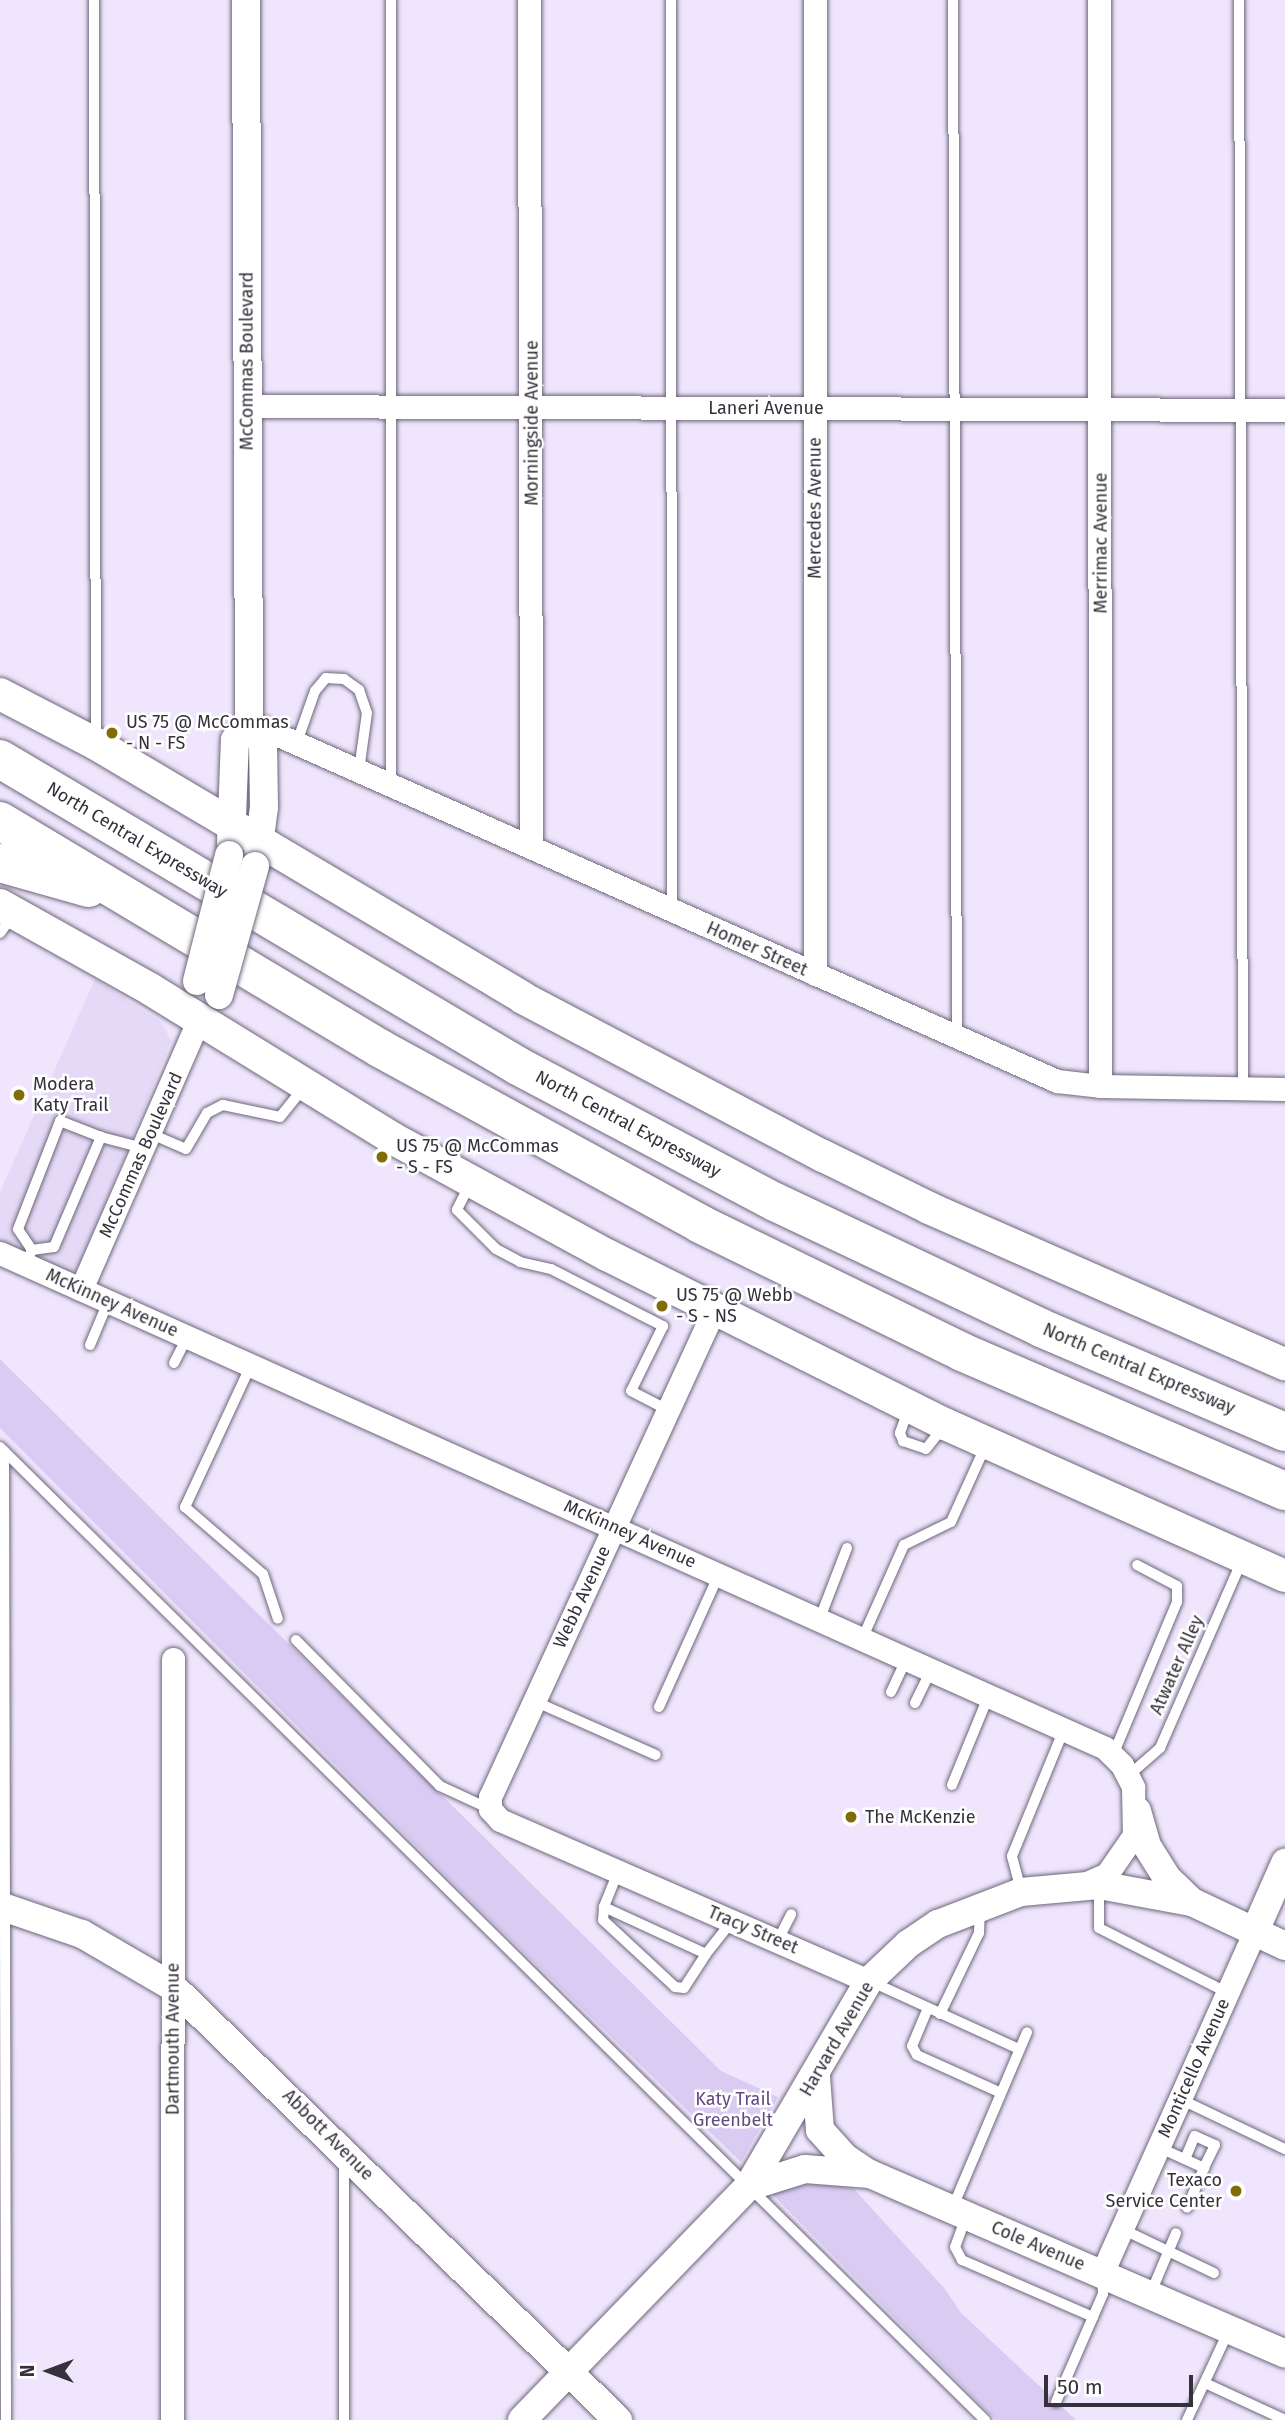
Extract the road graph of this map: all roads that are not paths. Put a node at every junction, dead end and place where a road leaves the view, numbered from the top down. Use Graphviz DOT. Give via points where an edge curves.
graph roads {
  1 [pos="94,0"];
  2 [pos="246,0"];
  3 [pos="391,0"];
  4 [pos="529,0"];
  5 [pos="671,0"];
  6 [pos="815,0"];
  7 [pos="953,0"];
  8 [pos="1099,0"];
  9 [pos="1239,0"];
  10 [pos="247,406"];
  11 [pos="533,407"];
  12 [pos="391,408"];
  13 [pos="672,408"];
  14 [pos="815,408"];
  15 [pos="954,408"];
  16 [pos="1101,408"];
  17 [pos="1241,410"];
  18 [pos="1285,410"];
  19 [pos="0,694"];
  20 [pos="249,722"];
  21 [pos="297,742"];
  22 [pos="96,744"];
  23 [pos="0,759"];
  24 [pos="359,770"];
  25 [pos="391,785"];
  26 [pos="0,821"];
  27 [pos="244,847"];
  28 [pos="531,847"];
  29 [pos="0,863"];
  30 [pos="131,899"];
  31 [pos="672,911"];
  32 [pos="5,917"];
  33 [pos="815,974"];
  34 [pos="199,1019"];
  35 [pos="957,1034"];
  36 [pos="305,1085"];
  37 [pos="1100,1086"];
  38 [pos="1243,1088"];
  39 [pos="1285,1089"];
  40 [pos="100,1137"];
  41 [pos="146,1140"];
  42 [pos="471,1182"];
  43 [pos="0,1253"];
  44 [pos="29,1257"];
  45 [pos="81,1289"];
  46 [pos="108,1302"];
  47 [pos="714,1310"];
  48 [pos="187,1336"];
  49 [pos="90,1345"];
  50 [pos="174,1363"];
  51 [pos="1285,1364"];
  52 [pos="251,1365"];
  53 [pos="668,1410"];
  54 [pos="1285,1432"];
  55 [pos="987,1443"];
  56 [pos="2,1449"];
  57 [pos="1285,1491"];
  58 [pos="614,1527"];
  59 [pos="848,1548"];
  60 [pos="1243,1557"];
  61 [pos="1137,1565"];
  62 [pos="719,1574"];
  63 [pos="1285,1576"];
  64 [pos="820,1618"];
  65 [pos="278,1619"];
  66 [pos="863,1637"];
  67 [pos="296,1640"];
  68 [pos="907,1657"];
  69 [pos="173,1659"];
  70 [pos="932,1668"];
  71 [pos="891,1692"];
  72 [pos="989,1695"];
  73 [pos="534,1701"];
  74 [pos="915,1703"];
  75 [pos="659,1707"];
  76 [pos="1064,1729"];
  77 [pos="656,1755"];
  78 [pos="1113,1755"];
  79 [pos="1128,1776"];
  80 [pos="952,1784"];
  81 [pos="490,1810"];
  82 [pos="1137,1811"];
  83 [pos="1285,1863"];
  84 [pos="618,1872"];
  85 [pos="1100,1886"];
  86 [pos="1021,1892"];
  87 [pos="1192,1902"];
  88 [pos="3,1906"];
  89 [pos="981,1906"];
  90 [pos="604,1907"];
  91 [pos="791,1914"];
  92 [pos="732,1921"];
  93 [pos="1254,1933"];
  94 [pos="778,1941"];
  95 [pos="1285,1946"];
  96 [pos="706,1954"];
  97 [pos="869,1981"];
  98 [pos="173,1987"];
  99 [pos="1228,1993"];
  100 [pos="928,2008"];
  101 [pos="940,2014"];
  102 [pos="1027,2032"];
  103 [pos="1019,2049"];
  104 [pos="816,2077"];
  105 [pos="1001,2093"];
  106 [pos="1180,2099"];
  107 [pos="1158,2147"];
  108 [pos="1285,2149"];
  109 [pos="344,2152"];
  110 [pos="1185,2159"];
  111 [pos="1204,2168"];
  112 [pos="783,2174"];
  113 [pos="870,2174"];
  114 [pos="748,2188"];
  115 [pos="1187,2208"];
  116 [pos="960,2212"];
  117 [pos="1121,2229"];
  118 [pos="1177,2233"];
  119 [pos="1168,2252"];
  120 [pos="1102,2273"];
  121 [pos="1214,2273"];
  122 [pos="1150,2295"];
  123 [pos="1093,2317"];
  124 [pos="1229,2330"];
  125 [pos="1285,2354"];
  126 [pos="568,2371"];
  127 [pos="1205,2383"];
  128 [pos="1056,2402"];
  129 [pos="6,2420"];
  130 [pos="172,2420"];
  131 [pos="344,2420"];
  132 [pos="522,2420"];
  133 [pos="618,2420"];
  134 [pos="985,2420"];
  135 [pos="1187,2420"];
  136 [pos="1285,2420"];
  1 -- 22 [label="lane"];
  2 -- 10 [label="street, McCommas Boulevard"];
  3 -- 12 [label="lane"];
  4 -- 11 [label="street, Morningside Avenue"];
  5 -- 13 [label="lane"];
  6 -- 14 [label="street, Mercedes Avenue"];
  7 -- 15 [label="lane"];
  8 -- 16 [label="street, Merrimac Avenue"];
  9 -- 17 [label="lane"];
  10 -- 12 [label="street, Laneri Avenue"];
  10 -- 20 [label="street, McCommas Boulevard"];
  11 -- 12 [label="street, Laneri Avenue"];
  11 -- 13 [label="street, Laneri Avenue"];
  11 -- 28 [label="street, Morningside Avenue"];
  12 -- 25 [label="lane"];
  13 -- 14 [label="street, Laneri Avenue"];
  13 -- 31 [label="lane"];
  14 -- 15 [label="street, Laneri Avenue"];
  14 -- 33 [label="street, Mercedes Avenue"];
  15 -- 16 [label="street, Laneri Avenue"];
  15 -- 35 [label="lane"];
  16 -- 17 [label="street, Laneri Avenue"];
  16 -- 37 [label="street, Merrimac Avenue"];
  17 -- 18 [label="street, Laneri Avenue"];
  17 -- 38 [label="lane"];
  19 -- 22 [label="main road"];
  20 -- 21 [label="street, Homer Street"];
  20 -- 27 [label="street, McCommas Boulevard" via="263,744"];
  21 -- 24 [label="street, Homer Street"];
  21 -- 24 [label="lane" via="315,691 326,678 344,679 359,690 367,713"];
  22 -- 27 [label="main road"];
  23 -- 54 [label="highway, North Central Expressway" via="519,1066 775,1202 1041,1328"];
  24 -- 25 [label="street, Homer Street"];
  25 -- 28 [label="street, Homer Street"];
  26 -- 30 [label="highway"];
  27 -- 34 [label="street, McCommas Boulevard, bridge"];
  27 -- 51 [label="main road" via="823,1156 929,1208"];
  28 -- 31 [label="street, Homer Street"];
  29 -- 30 [label="highway"];
  30 -- 57 [label="highway" via="381,1049 700,1224 962,1352"];
  31 -- 33 [label="street, Homer Street"];
  32 -- 34 [label="main road"];
  33 -- 35 [label="street, Homer Street"];
  34 -- 36 [label="main road"];
  34 -- 41 [label="street, McCommas Boulevard"];
  35 -- 37 [label="street, Homer Street" via="1057,1080"];
  36 -- 41 [label="lane" via="280,1117 223,1105 207,1113 186,1149"];
  36 -- 42 [label="main road"];
  37 -- 38 [label="street, Homer Street"];
  38 -- 39 [label="street, Homer Street"];
  40 -- 41 [label="lane"];
  40 -- 44 [label="lane" via="54,1247"];
  40 -- 44 [label="lane" via="60,1121 18,1230"];
  41 -- 45 [label="street, McCommas Boulevard"];
  42 -- 47 [label="main road"];
  42 -- 53 [label="lane" via="457,1210 496,1249 520,1262 551,1269 663,1326 631,1391"];
  43 -- 44 [label="street, McKinney Avenue"];
  44 -- 45 [label="street, McKinney Avenue"];
  45 -- 46 [label="street, McKinney Avenue"];
  46 -- 48 [label="street, McKinney Avenue"];
  46 -- 49 [label="lane"];
  47 -- 53 [label="street, Webb Avenue"];
  47 -- 55 [label="main road"];
  48 -- 50 [label="lane"];
  48 -- 52 [label="street, McKinney Avenue"];
  52 -- 58 [label="street, McKinney Avenue"];
  52 -- 65 [label="lane" via="185,1507 263,1574"];
  53 -- 58 [label="street, Webb Avenue"];
  55 -- 60 [label="main road"];
  55 -- 66 [label="lane" via="951,1522 904,1545"];
  56 -- 88 [label="lane"];
  56 -- 114 [label="lane"];
  58 -- 62 [label="street, McKinney Avenue"];
  58 -- 73 [label="street, Webb Avenue"];
  59 -- 64 [label="lane"];
  60 -- 63 [label="main road"];
  60 -- 79 [label="lane, Atwater Alley" via="1160,1748"];
  61 -- 78 [label="lane" via="1177,1586 1177,1602"];
  62 -- 64 [label="street, McKinney Avenue"];
  62 -- 75 [label="lane"];
  64 -- 66 [label="street, McKinney Avenue"];
  66 -- 68 [label="street, McKinney Avenue"];
  67 -- 81 [label="lane" via="440,1786"];
  68 -- 70 [label="street, McKinney Avenue"];
  68 -- 71 [label="lane"];
  69 -- 98 [label="street, Dartmouth Avenue"];
  70 -- 72 [label="street, McKinney Avenue"];
  70 -- 74 [label="lane"];
  72 -- 76 [label="street, McKinney Avenue"];
  72 -- 80 [label="lane"];
  73 -- 77 [label="lane"];
  73 -- 81 [label="street, Webb Avenue" via="490,1797"];
  76 -- 78 [label="street, McKinney Avenue"];
  76 -- 86 [label="lane" via="1012,1856"];
  78 -- 79 [label="street, McKinney Avenue"];
  79 -- 82 [label="street, McKinney Avenue"];
  81 -- 84 [label="street, Tracy Street" via="500,1820"];
  82 -- 85 [label="street, McKinney Avenue" via="1134,1835 1124,1856"];
  82 -- 87 [label="street" via="1147,1846 1166,1877"];
  83 -- 93 [label="street, Monticello Avenue"];
  84 -- 90 [label="lane"];
  84 -- 92 [label="street, Tracy Street"];
  85 -- 86 [label="street, Harvard Avenue"];
  85 -- 87 [label="street"];
  85 -- 99 [label="lane" via="1099,1928"];
  86 -- 89 [label="street, Harvard Avenue"];
  87 -- 93 [label="street"];
  88 -- 98 [label="street, Abbott Avenue" via="82,1934"];
  88 -- 129 [label="lane"];
  89 -- 97 [label="street, Harvard Avenue" via="938,1924 908,1944"];
  89 -- 101 [label="lane" via="979,1933"];
  90 -- 96 [label="lane"];
  90 -- 96 [label="lane" via="603,1920 675,1987 684,1988"];
  91 -- 94 [label="lane"];
  92 -- 94 [label="street, Tracy Street"];
  92 -- 96 [label="lane"];
  93 -- 95 [label="street"];
  93 -- 99 [label="street, Monticello Avenue"];
  94 -- 97 [label="street, Tracy Street"];
  97 -- 100 [label="lane, Tracy Street"];
  97 -- 104 [label="street, Harvard Avenue"];
  98 -- 109 [label="street, Abbott Avenue"];
  98 -- 130 [label="street, Dartmouth Avenue"];
  99 -- 106 [label="street, Monticello Avenue"];
  100 -- 101 [label="lane, Tracy Street"];
  100 -- 105 [label="lane" via="912,2046 917,2055"];
  101 -- 103 [label="lane, Tracy Street"];
  102 -- 103 [label="lane"];
  103 -- 105 [label="lane"];
  104 -- 113 [label="street" via="820,2130 845,2157"];
  104 -- 114 [label="street, Harvard Avenue"];
  105 -- 116 [label="lane"];
  106 -- 107 [label="street, Monticello Avenue"];
  106 -- 108 [label="lane"];
  107 -- 110 [label="lane"];
  107 -- 117 [label="street, Monticello Avenue"];
  109 -- 126 [label="street, Abbott Avenue"];
  109 -- 131 [label="lane"];
  110 -- 111 [label="lane"];
  110 -- 111 [label="lane" via="1195,2136 1205,2140 1215,2145"];
  111 -- 115 [label="lane"];
  112 -- 113 [label="street, Cole Avenue" via="832,2168"];
  112 -- 114 [label="street, Harvard Avenue"];
  113 -- 116 [label="street, Cole Avenue"];
  114 -- 126 [label="street, Harvard Avenue"];
  114 -- 134 [label="lane"];
  116 -- 120 [label="street, Cole Avenue"];
  116 -- 123 [label="lane" via="955,2247 962,2260"];
  117 -- 119 [label="lane"];
  117 -- 120 [label="street, Monticello Avenue"];
  118 -- 119 [label="lane"];
  119 -- 121 [label="lane"];
  119 -- 122 [label="lane"];
  120 -- 122 [label="street, Cole Avenue"];
  120 -- 123 [label="lane" via="1103,2294"];
  122 -- 124 [label="street, Cole Avenue"];
  123 -- 128 [label="lane"];
  124 -- 125 [label="street, Cole Avenue"];
  124 -- 127 [label="lane"];
  126 -- 132 [label="street, Harvard Avenue"];
  126 -- 133 [label="street, Abbott Avenue"];
  127 -- 135 [label="lane"];
  127 -- 136 [label="lane"];
}
